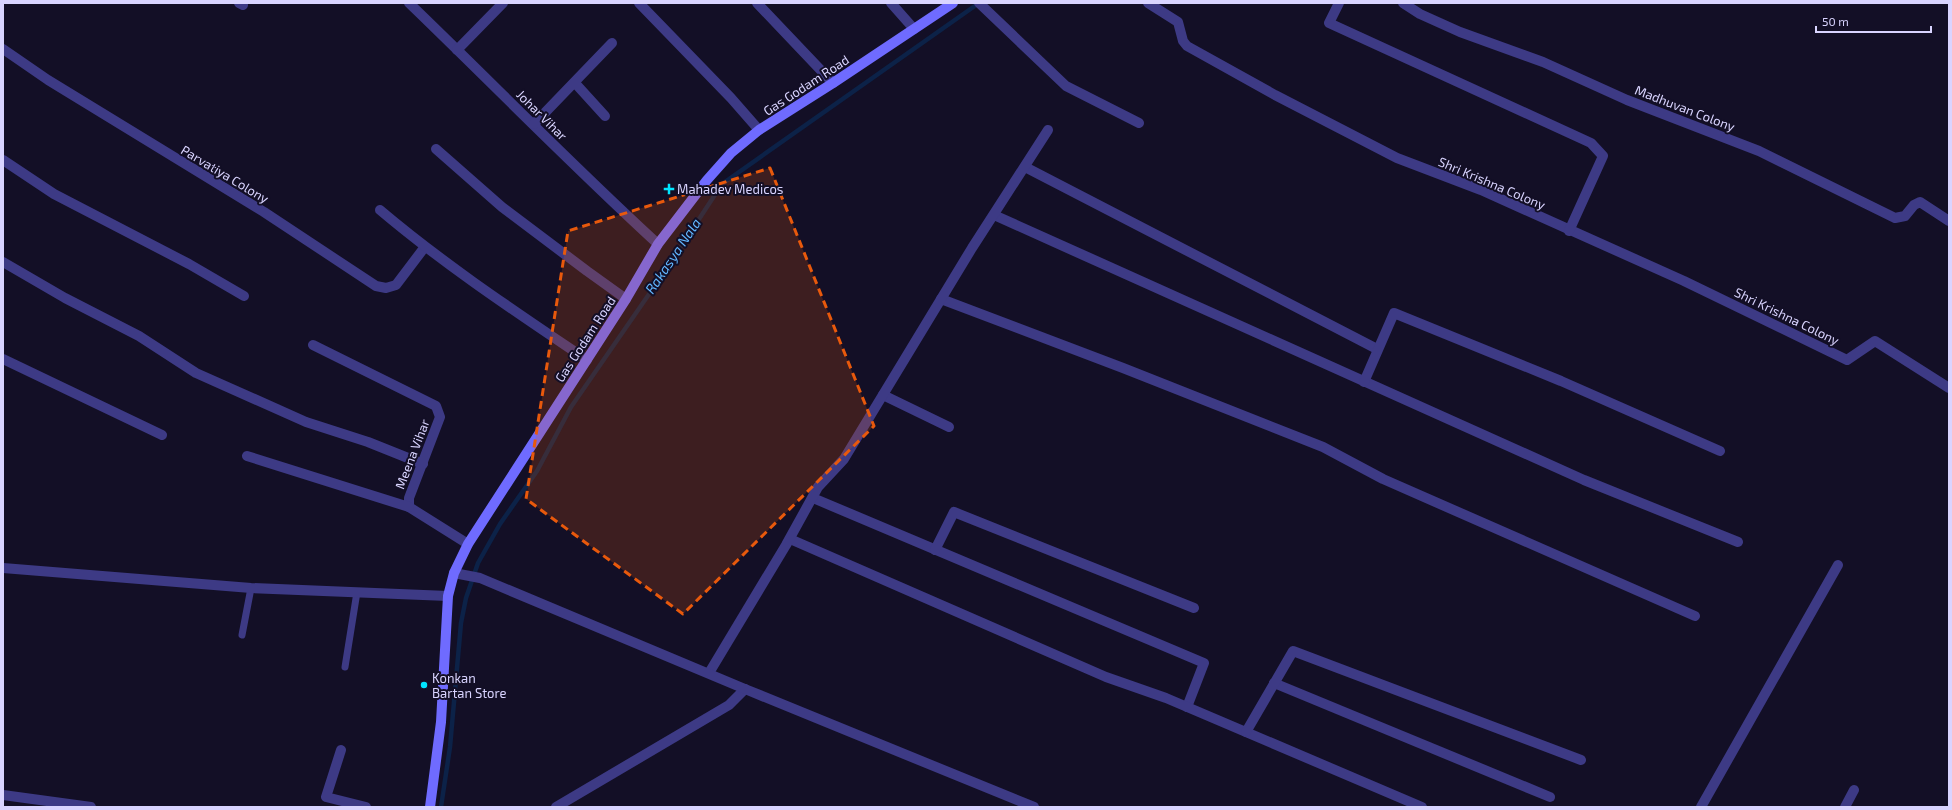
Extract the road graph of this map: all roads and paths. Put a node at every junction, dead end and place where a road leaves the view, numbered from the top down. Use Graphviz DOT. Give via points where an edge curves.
graph roads {
  1 [pos="409,3"];
  2 [pos="503,3"];
  3 [pos="638,3"];
  4 [pos="757,3"];
  5 [pos="891,3"];
  6 [pos="953,3"];
  7 [pos="1148,3"];
  8 [pos="1339,3"];
  9 [pos="1403,3"];
  10 [pos="982,5"];
  11 [pos="914,29"];
  12 [pos="612,43"];
  13 [pos="3,49"];
  14 [pos="457,50"];
  15 [pos="575,83"];
  16 [pos="833,83"];
  17 [pos="605,116"];
  18 [pos="1139,123"];
  19 [pos="534,124"];
  20 [pos="759,130"];
  21 [pos="1048,130"];
  22 [pos="436,149"];
  23 [pos="3,160"];
  24 [pos="1025,166"];
  25 [pos="380,210"];
  26 [pos="994,215"];
  27 [pos="1949,221"];
  28 [pos="1569,230"];
  29 [pos="658,244"];
  30 [pos="424,248"];
  31 [pos="3,262"];
  32 [pos="244,296"];
  33 [pos="626,299"];
  34 [pos="940,299"];
  35 [pos="313,345"];
  36 [pos="1377,349"];
  37 [pos="3,360"];
  38 [pos="587,360"];
  39 [pos="1364,382"];
  40 [pos="1949,388"];
  41 [pos="883,395"];
  42 [pos="950,427"];
  43 [pos="162,435"];
  44 [pos="1720,451"];
  45 [pos="247,456"];
  46 [pos="423,464"];
  47 [pos="813,498"];
  48 [pos="409,507"];
  49 [pos="790,539"];
  50 [pos="1738,542"];
  51 [pos="468,544"];
  52 [pos="935,550"];
  53 [pos="1838,565"];
  54 [pos="3,568"];
  55 [pos="454,573"];
  56 [pos="251,588"];
  57 [pos="357,592"];
  58 [pos="448,596"];
  59 [pos="1194,608"];
  60 [pos="1695,616"];
  61 [pos="242,635"];
  62 [pos="345,667"];
  63 [pos="709,673"];
  64 [pos="1274,683"];
  65 [pos="745,689"];
  66 [pos="1187,707"];
  67 [pos="1246,732"];
  68 [pos="341,750"];
  69 [pos="1581,760"];
  70 [pos="1854,790"];
  71 [pos="3,795"];
  72 [pos="1550,797"];
  73 [pos="90,807"];
  74 [pos="366,807"];
  75 [pos="430,807"];
  76 [pos="556,807"];
  77 [pos="1034,807"];
  78 [pos="1422,807"];
  79 [pos="1701,807"];
  80 [pos="1845,807"];
  1 -- 14 [label="street, Johar Vihar"];
  2 -- 14 [label="street"];
  3 -- 20 [label="street" via="726,92"];
  4 -- 16 [label="street"];
  5 -- 11 [label="street"];
  6 -- 11 [label="main road, Gas Godam Road"];
  7 -- 28 [label="street, Shri Krishna Colony" via="1178,22 1187,46 1276,95 1397,158 1481,190"];
  8 -- 28 [label="street" via="1329,23 1591,143 1603,156"];
  9 -- 27 [label="street, Madhuvan Colony" via="1420,14 1460,32 1543,62 1627,100 1759,151 1894,218 1905,216 1914,204 1920,202"];
  10 -- 18 [label="street" via="1066,86"];
  11 -- 16 [label="main road, Gas Godam Road"];
  12 -- 15 [label="street"];
  13 -- 30 [label="street, Parvatiya Colony" via="48,80 264,212 376,286 386,288 396,285"];
  14 -- 19 [label="street, Johar Vihar"];
  15 -- 17 [label="street"];
  15 -- 19 [label="street"];
  16 -- 20 [label="main road, Gas Godam Road"];
  19 -- 29 [label="street, Johar Vihar" via="588,180"];
  20 -- 29 [label="main road, Gas Godam Road" via="731,152"];
  21 -- 24 [label="street"];
  22 -- 33 [label="street" via="502,207"];
  23 -- 32 [label="street" via="54,194 189,264"];
  24 -- 26 [label="street"];
  24 -- 36 [label="street"];
  25 -- 30 [label="street"];
  26 -- 34 [label="street"];
  26 -- 39 [label="street"];
  28 -- 40 [label="street, Shri Krishna Colony" via="1684,281 1847,360 1875,341"];
  29 -- 33 [label="main road, Gas Godam Road"];
  30 -- 38 [label="street"];
  31 -- 46 [label="street" via="139,336 196,373 306,422 368,442"];
  33 -- 38 [label="main road, Gas Godam Road"];
  34 -- 41 [label="street"];
  34 -- 60 [label="street" via="1323,447 1383,479"];
  35 -- 46 [label="street, Meena Vihar" via="436,406 440,417"];
  36 -- 39 [label="street"];
  36 -- 44 [label="street" via="1394,313 1561,381"];
  37 -- 43 [label="street"];
  38 -- 51 [label="main road, Gas Godam Road"];
  39 -- 50 [label="street" via="1584,480"];
  41 -- 42 [label="street"];
  41 -- 47 [label="street" via="844,459 818,486"];
  45 -- 48 [label="street"];
  46 -- 48 [label="street, Meena Vihar" via="408,498"];
  47 -- 49 [label="street"];
  47 -- 52 [label="street"];
  48 -- 51 [label="street, Meena Vihar"];
  49 -- 63 [label="street"];
  49 -- 66 [label="street" via="1106,678"];
  51 -- 55 [label="main road, Gas Godam Road"];
  52 -- 59 [label="street" via="954,512"];
  52 -- 66 [label="street" via="1204,663"];
  53 -- 79 [label="street"];
  54 -- 56 [label="street"];
  55 -- 58 [label="main road, Gas Godam Road"];
  55 -- 63 [label="street" via="470,574"];
  56 -- 57 [label="street"];
  56 -- 61 [label="lane"];
  57 -- 58 [label="street"];
  57 -- 62 [label="lane"];
  58 -- 75 [label="main road, Gas Godam Road" via="441,722 433,800"];
  63 -- 65 [label="street"];
  64 -- 67 [label="street"];
  64 -- 69 [label="street" via="1293,651"];
  64 -- 72 [label="street"];
  65 -- 76 [label="street" via="729,704"];
  65 -- 77 [label="street"];
  66 -- 67 [label="street"];
  67 -- 78 [label="street"];
  68 -- 74 [label="street" via="326,797"];
  70 -- 80 [label="street"];
  71 -- 73 [label="street"];
}
